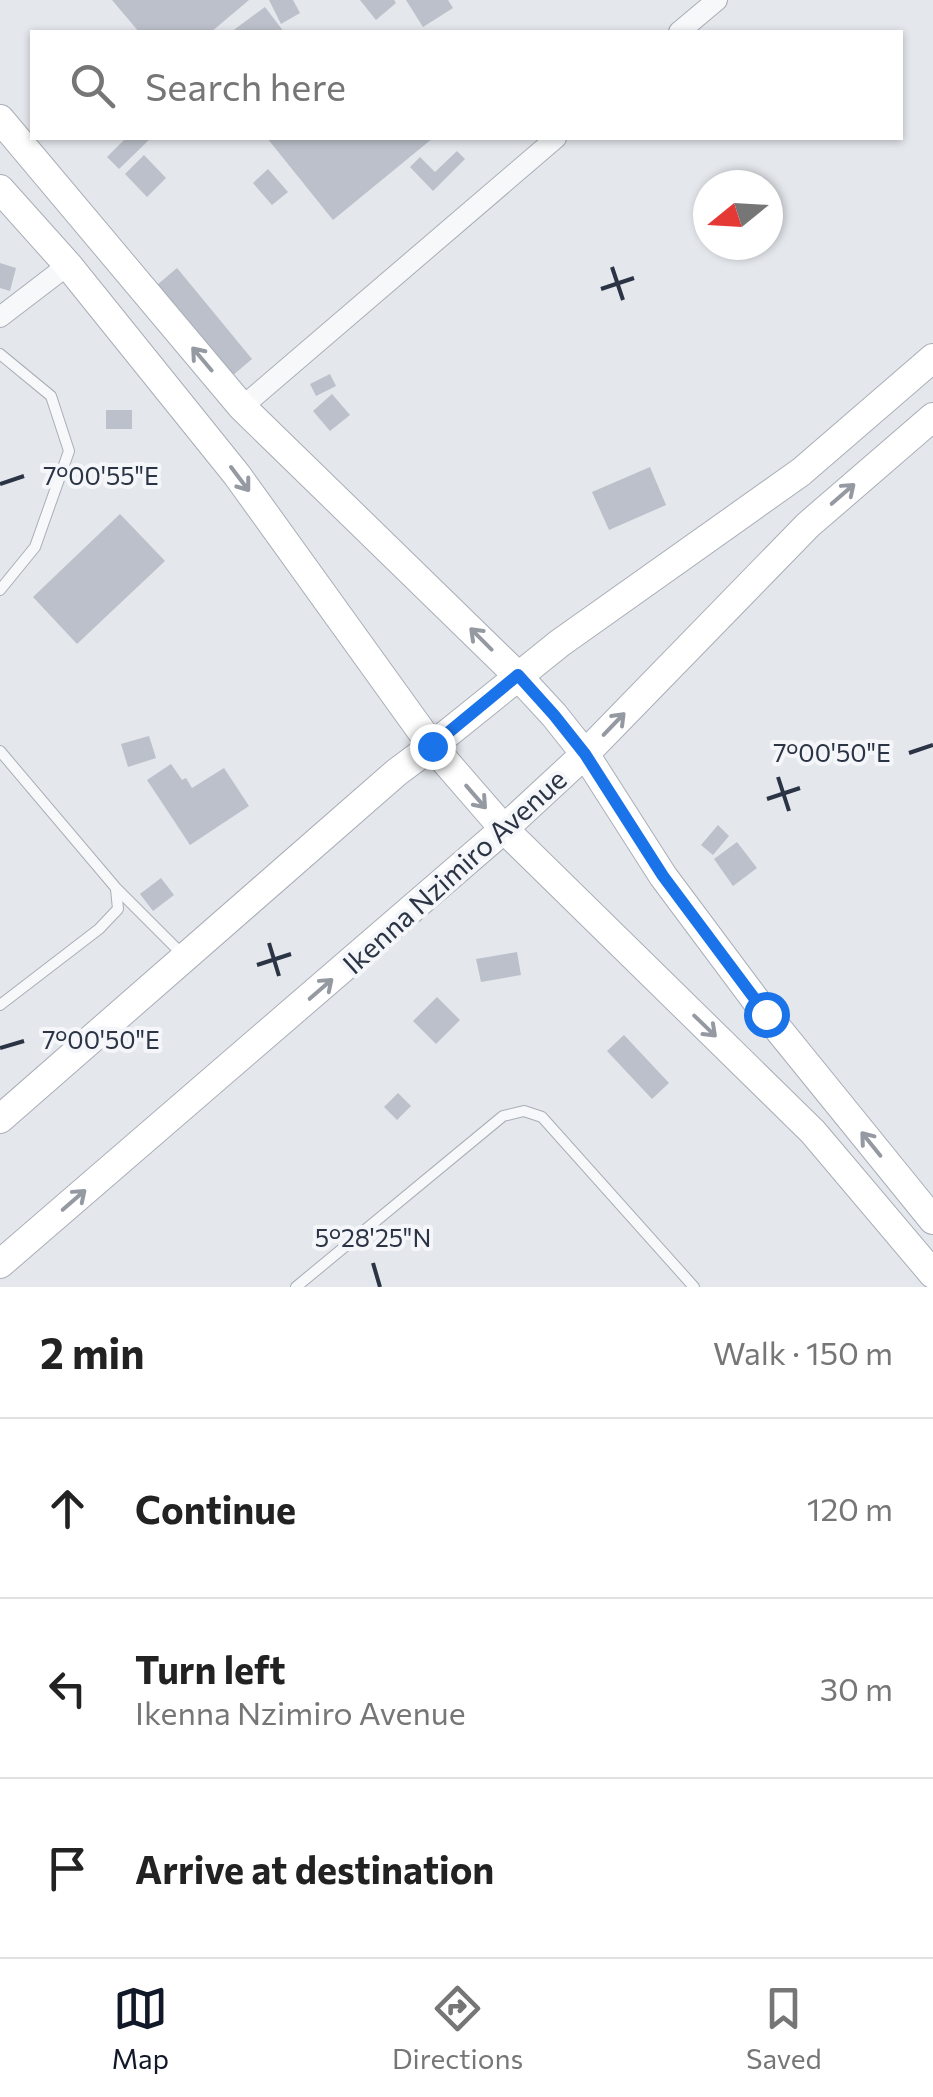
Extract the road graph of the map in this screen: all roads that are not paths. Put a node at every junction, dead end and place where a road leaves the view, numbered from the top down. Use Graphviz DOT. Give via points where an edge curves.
graph roads {
  1 [pos="717,0"];
  2 [pos="681,30"];
  3 [pos="0,120"];
  4 [pos="554,140"];
  5 [pos="0,188"];
  6 [pos="68,265"];
  7 [pos="0,317"];
  8 [pos="0,354"];
  9 [pos="933,358"];
  10 [pos="242,407"];
  11 [pos="933,417"];
  12 [pos="0,590"];
  13 [pos="518,675"];
  14 [pos="432,746"];
  15 [pos="0,751"];
  16 [pos="585,754"];
  17 [pos="504,830"];
  18 [pos="116,888"];
  19 [pos="186,958"];
  20 [pos="0,1005"];
  21 [pos="0,1119"];
  22 [pos="933,1220"];
  23 [pos="0,1264"];
  24 [pos="933,1274"];
  25 [pos="296,1287"];
  26 [pos="694,1287"];
  1 -- 2 [label="street"];
  10 -- 3 [label="street, one-way"];
  4 -- 10 [label="street"];
  5 -- 6 [label="street"];
  6 -- 7 [label="street"];
  6 -- 14 [label="street, one-way" via="238,475"];
  8 -- 12 [label="lane" via="51,396 69,451 35,548"];
  9 -- 13 [label="street" via="801,472"];
  13 -- 10 [label="street, one-way"];
  16 -- 11 [label="street, Ikenna Nzimiro Avenue, one-way" via="808,525"];
  13 -- 14 [label="street"];
  13 -- 16 [label="street"];
  14 -- 17 [label="street, one-way"];
  14 -- 19 [label="street"];
  15 -- 18 [label="lane"];
  16 -- 17 [label="street, Ikenna Nzimiro Avenue"];
  22 -- 16 [label="street, one-way" via="766,1014 663,876"];
  23 -- 17 [label="street, Ikenna Nzimiro Avenue, one-way"];
  17 -- 24 [label="street, one-way" via="813,1132"];
  18 -- 19 [label="lane"];
  18 -- 20 [label="lane" via="118,908 99,929"];
  19 -- 21 [label="street"];
  25 -- 26 [label="lane" via="503,1116 524,1111 542,1118"];
}
